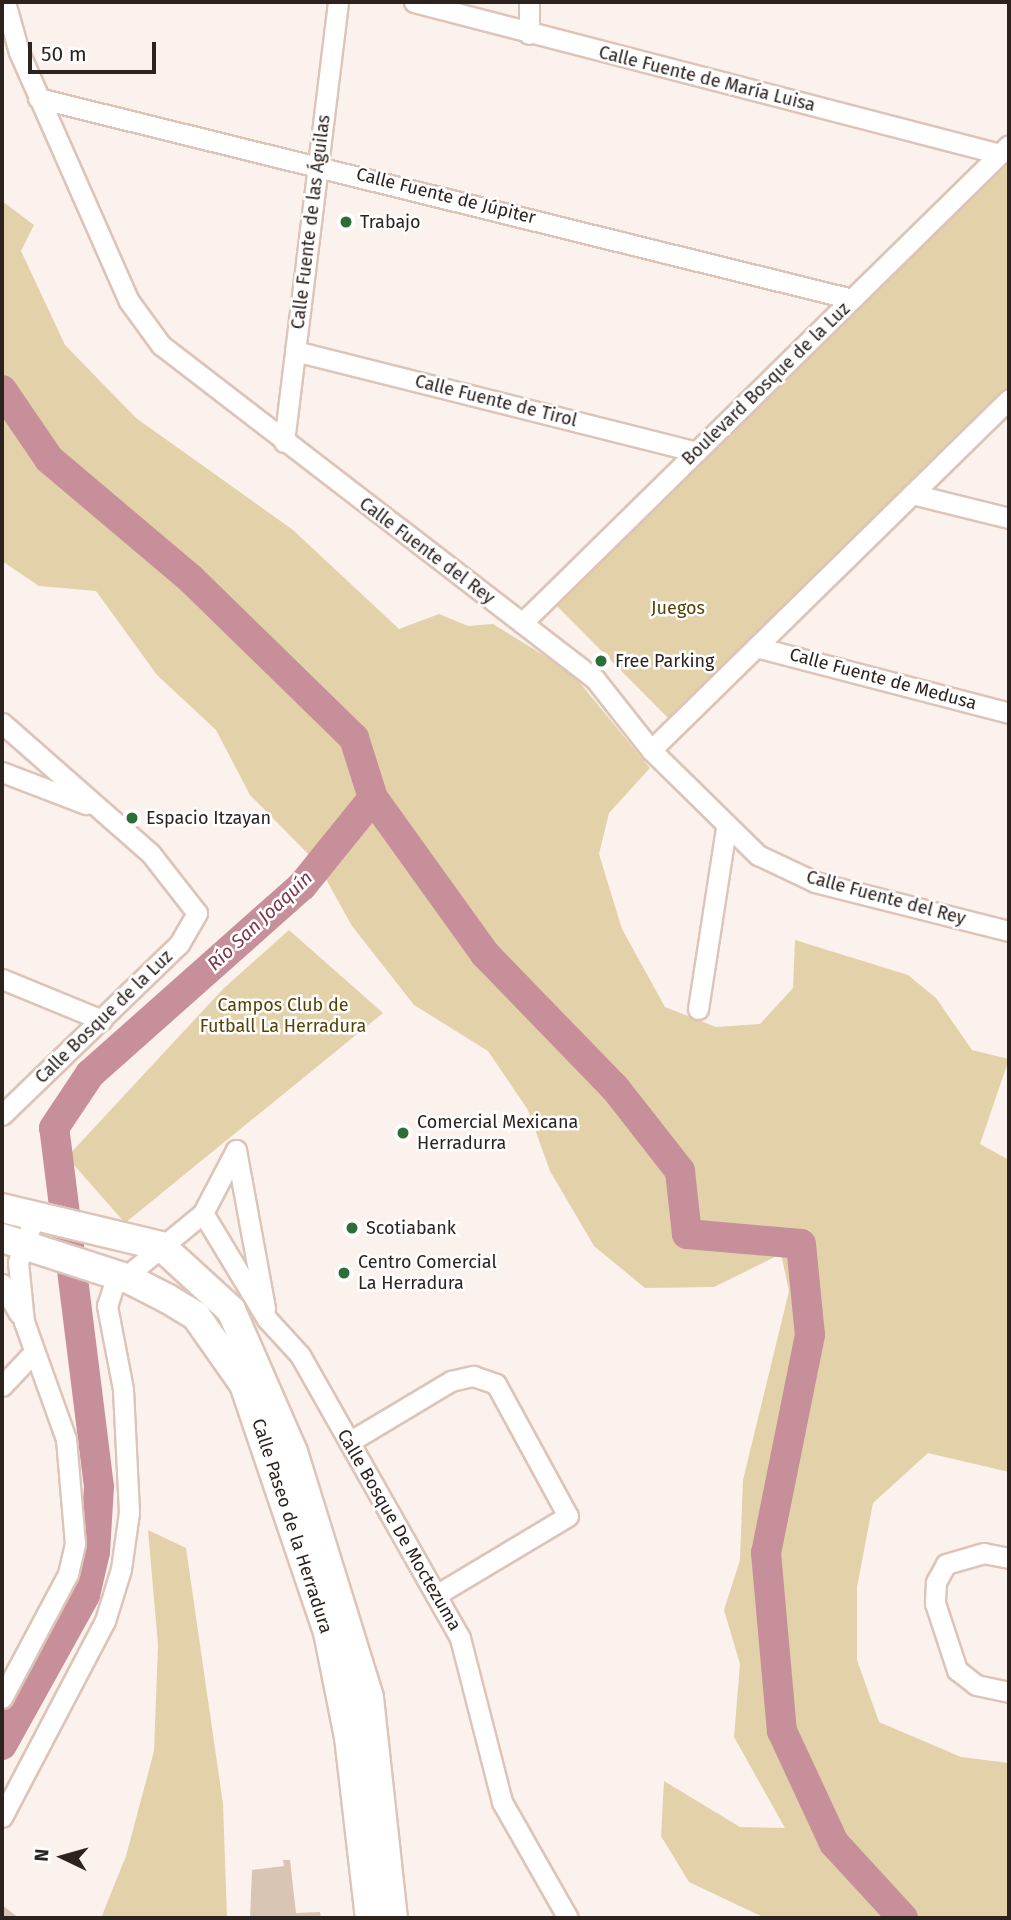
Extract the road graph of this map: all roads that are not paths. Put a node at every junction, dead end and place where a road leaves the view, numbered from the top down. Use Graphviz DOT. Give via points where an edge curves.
graph roads {
  1 [pos="5,2"];
  2 [pos="338,2"];
  3 [pos="414,2"];
  4 [pos="529,2"];
  5 [pos="529,34"];
  6 [pos="38,98"];
  7 [pos="1005,149"];
  8 [pos="318,163"];
  9 [pos="852,299"];
  10 [pos="295,351"];
  11 [pos="1009,399"];
  12 [pos="284,443"];
  13 [pos="696,452"];
  14 [pos="912,495"];
  15 [pos="1009,518"];
  16 [pos="522,623"];
  17 [pos="756,647"];
  18 [pos="1009,713"];
  19 [pos="2,723"];
  20 [pos="652,750"];
  21 [pos="2,772"];
  22 [pos="100,809"];
  23 [pos="726,829"];
  24 [pos="1009,931"];
  25 [pos="2,979"];
  26 [pos="698,1009"];
  27 [pos="102,1020"];
  28 [pos="2,1115"];
  29 [pos="2,1208"];
  30 [pos="203,1213"];
  31 [pos="34,1219"];
  32 [pos="17,1243"];
  33 [pos="162,1246"];
  34 [pos="128,1279"];
  35 [pos="2,1284"];
  36 [pos="231,1310"];
  37 [pos="267,1319"];
  38 [pos="24,1322"];
  39 [pos="206,1329"];
  40 [pos="34,1352"];
  41 [pos="2,1386"];
  42 [pos="349,1442"];
  43 [pos="1009,1558"];
  44 [pos="436,1595"];
  45 [pos="1009,1692"];
  46 [pos="2,1698"];
  47 [pos="2,1817"];
  48 [pos="370,1918"];
  49 [pos="393,1918"];
  50 [pos="568,1918"];
  1 -- 6 [label="street, Calle Fuente del Rey"];
  2 -- 8 [label="street, Calle Fuente de las Águilas"];
  3 -- 5 [label="street, Calle Fuente de María Luisa"];
  4 -- 5 [label="street"];
  5 -- 7 [label="street, Calle Fuente de María Luisa"];
  6 -- 8 [label="street, Calle Fuente de Júpiter"];
  6 -- 12 [label="street, Calle Fuente del Rey" via="129,301 161,345"];
  7 -- 9 [label="street, Boulevard Bosque de la Luz"];
  8 -- 9 [label="street, Calle Fuente de Júpiter"];
  8 -- 10 [label="street, Calle Fuente de las Águilas"];
  9 -- 13 [label="street, Boulevard Bosque de la Luz"];
  10 -- 12 [label="street, Calle Fuente de las Águilas"];
  10 -- 13 [label="street, Calle Fuente de Tirol"];
  11 -- 14 [label="street"];
  12 -- 16 [label="street, Calle Fuente del Rey"];
  13 -- 16 [label="street, Boulevard Bosque de la Luz"];
  14 -- 15 [label="street"];
  14 -- 17 [label="street"];
  16 -- 20 [label="street, Calle Fuente del Rey" via="595,679"];
  17 -- 18 [label="street, Calle Fuente de Medusa"];
  17 -- 20 [label="street"];
  19 -- 22 [label="street"];
  20 -- 23 [label="street, Calle Fuente del Rey"];
  21 -- 22 [label="street"];
  22 -- 27 [label="street, Calle Bosque de la Luz" via="151,854 197,912 179,944"];
  23 -- 24 [label="street, Calle Fuente del Rey" via="758,855 815,882"];
  23 -- 26 [label="street"];
  25 -- 27 [label="street"];
  27 -- 28 [label="street, Calle Bosque de la Luz"];
  29 -- 31 [label="main road"];
  30 -- 33 [label="street"];
  30 -- 37 [label="street, Calle Bosque De Moctezuma"];
  30 -- 37 [label="street" via="236,1150"];
  31 -- 32 [label="street"];
  31 -- 33 [label="main road"];
  32 -- 34 [label="main road, Calle Paseo de la Herradura"];
  32 -- 38 [label="street"];
  33 -- 34 [label="street"];
  33 -- 36 [label="main road, Calle Paseo de la Herradura"];
  34 -- 39 [label="main road, Calle Paseo de la Herradura" via="196,1316"];
  34 -- 47 [label="street" via="113,1287 107,1306 123,1389 129,1512 121,1569 105,1621"];
  35 -- 38 [label="street"];
  36 -- 37 [label="street"];
  36 -- 39 [label="street"];
  36 -- 49 [label="main road, Calle Paseo de la Herradura" via="293,1452 369,1699"];
  37 -- 42 [label="street, Calle Bosque De Moctezuma" via="300,1356"];
  38 -- 40 [label="street"];
  39 -- 48 [label="main road, Calle Paseo de la Herradura" via="244,1384 328,1632 349,1737"];
  40 -- 41 [label="street"];
  40 -- 46 [label="street" via="65,1439 75,1544 68,1574"];
  42 -- 44 [label="street, Calle Bosque De Moctezuma"];
  42 -- 44 [label="street" via="451,1381 496,1384 568,1516"];
  43 -- 45 [label="street" via="984,1553 946,1564 936,1582 935,1603 957,1670 976,1685"];
  44 -- 50 [label="street, Calle Bosque De Moctezuma" via="460,1638 502,1802"];
}
